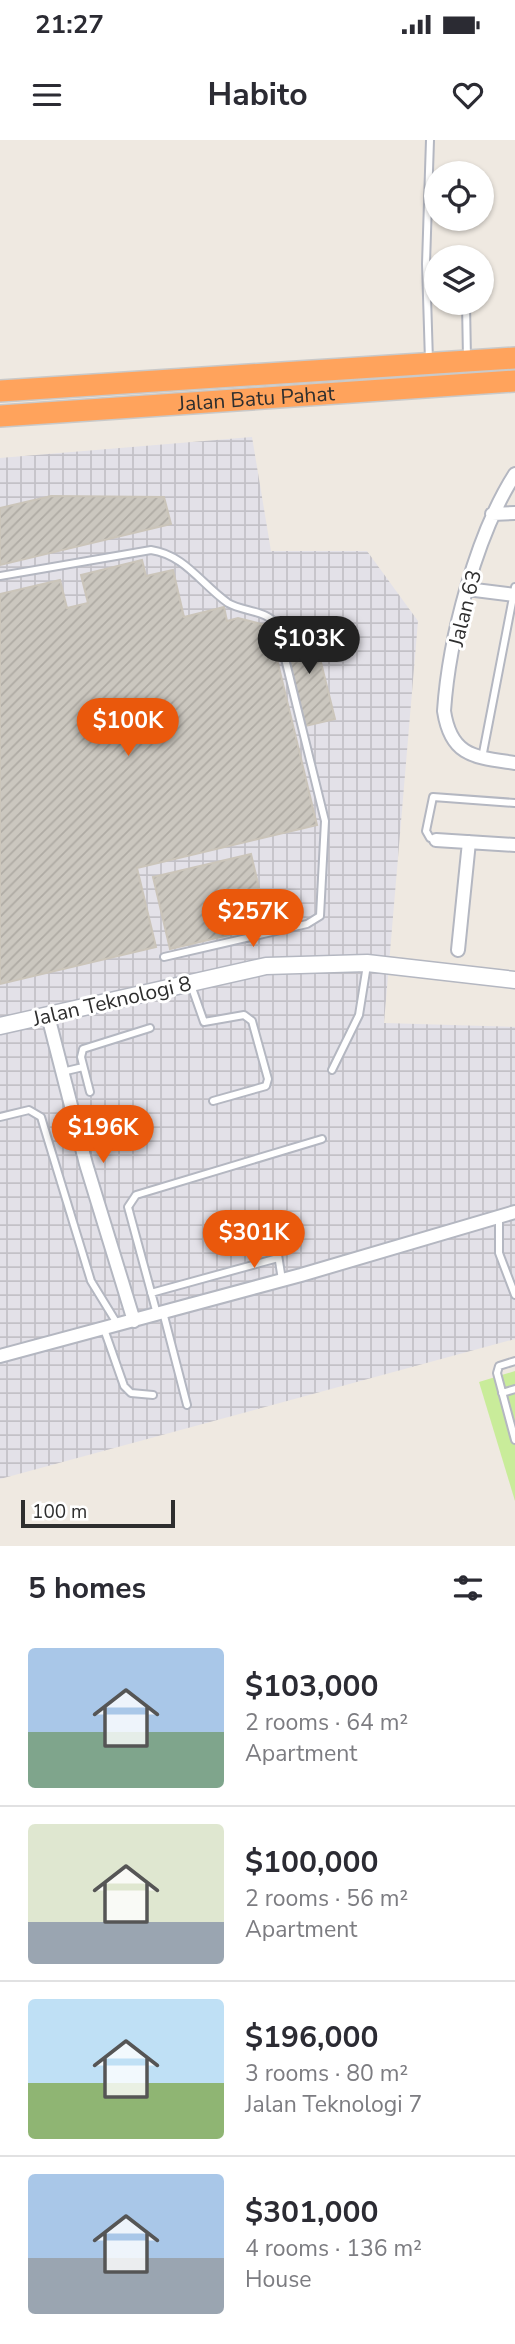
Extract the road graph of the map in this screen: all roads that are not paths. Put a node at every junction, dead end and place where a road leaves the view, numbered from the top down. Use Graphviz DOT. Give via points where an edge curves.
graph roads {
  1 [pos="430,140"];
  2 [pos="466,315"];
  3 [pos="515,358"];
  4 [pos="467,361"];
  5 [pos="429,363"];
  6 [pos="515,381"];
  7 [pos="0,391"];
  8 [pos="0,416"];
  9 [pos="515,474"];
  10 [pos="515,513"];
  11 [pos="492,514"];
  12 [pos="0,576"];
  13 [pos="467,589"];
  14 [pos="514,593"];
  15 [pos="482,758"];
  16 [pos="515,763"];
  17 [pos="515,803"];
  18 [pos="436,840"];
  19 [pos="469,842"];
  20 [pos="515,845"];
  21 [pos="458,950"];
  22 [pos="164,957"];
  23 [pos="367,963"];
  24 [pos="515,980"];
  25 [pos="191,983"];
  26 [pos="48,1016"];
  27 [pos="0,1026"];
  28 [pos="150,1028"];
  29 [pos="83,1067"];
  30 [pos="332,1070"];
  31 [pos="62,1072"];
  32 [pos="90,1092"];
  33 [pos="213,1101"];
  34 [pos="0,1117"];
  35 [pos="322,1139"];
  36 [pos="515,1212"];
  37 [pos="499,1217"];
  38 [pos="276,1242"];
  39 [pos="278,1258"];
  40 [pos="282,1280"];
  41 [pos="151,1293"];
  42 [pos="515,1295"];
  43 [pos="160,1313"];
  44 [pos="134,1321"];
  45 [pos="118,1325"];
  46 [pos="104,1329"];
  47 [pos="0,1356"];
  48 [pos="515,1361"];
  49 [pos="515,1389"];
  50 [pos="502,1393"];
  51 [pos="153,1395"];
  52 [pos="187,1405"];
  53 [pos="515,1440"];
  1 -- 5 [label="lane" via="425,264"];
  2 -- 4 [label="lane"];
  3 -- 4 [label="highway, Jalan Batu Pahat"];
  4 -- 5 [label="highway, Jalan Batu Pahat"];
  5 -- 7 [label="highway, Jalan Batu Pahat"];
  6 -- 8 [label="highway, Jalan Batu Pahat"];
  9 -- 11 [label="street, Jalan 63"];
  10 -- 11 [label="street"];
  11 -- 13 [label="street, Jalan 63"];
  12 -- 22 [label="lane" via="162,551 179,559 226,601 271,617 277,626 325,821 320,916 307,924"];
  13 -- 14 [label="street"];
  13 -- 15 [label="street, Jalan 63" via="444,710 447,729 457,746"];
  14 -- 15 [label="lane"];
  15 -- 16 [label="street"];
  17 -- 18 [label="lane" via="433,797 426,831"];
  18 -- 19 [label="street"];
  19 -- 20 [label="street"];
  19 -- 21 [label="street"];
  23 -- 24 [label="street, Jalan Teknologi 8"];
  23 -- 25 [label="street, Jalan Teknologi 8" via="266,966"];
  23 -- 30 [label="lane" via="359,1015"];
  25 -- 26 [label="street, Jalan Teknologi 8"];
  25 -- 33 [label="lane" via="204,1022 244,1016 252,1021 268,1079 266,1086"];
  26 -- 27 [label="street, Jalan Teknologi 8"];
  26 -- 31 [label="street"];
  28 -- 29 [label="lane" via="87,1046 81,1057"];
  29 -- 31 [label="lane"];
  29 -- 32 [label="lane"];
  31 -- 44 [label="street"];
  34 -- 45 [label="lane" via="29,1110 41,1117 91,1281"];
  35 -- 41 [label="lane" via="136,1195 128,1207"];
  36 -- 37 [label="street"];
  37 -- 40 [label="street"];
  37 -- 42 [label="lane" via="499,1253"];
  38 -- 39 [label="lane"];
  39 -- 40 [label="lane"];
  39 -- 41 [label="lane"];
  40 -- 43 [label="street"];
  41 -- 43 [label="lane"];
  43 -- 44 [label="street"];
  43 -- 52 [label="lane"];
  44 -- 45 [label="street"];
  45 -- 46 [label="street"];
  46 -- 47 [label="street"];
  46 -- 51 [label="lane" via="124,1386 131,1393"];
  48 -- 50 [label="lane" via="499,1366"];
  49 -- 50 [label="lane"];
  50 -- 53 [label="lane"];
}
